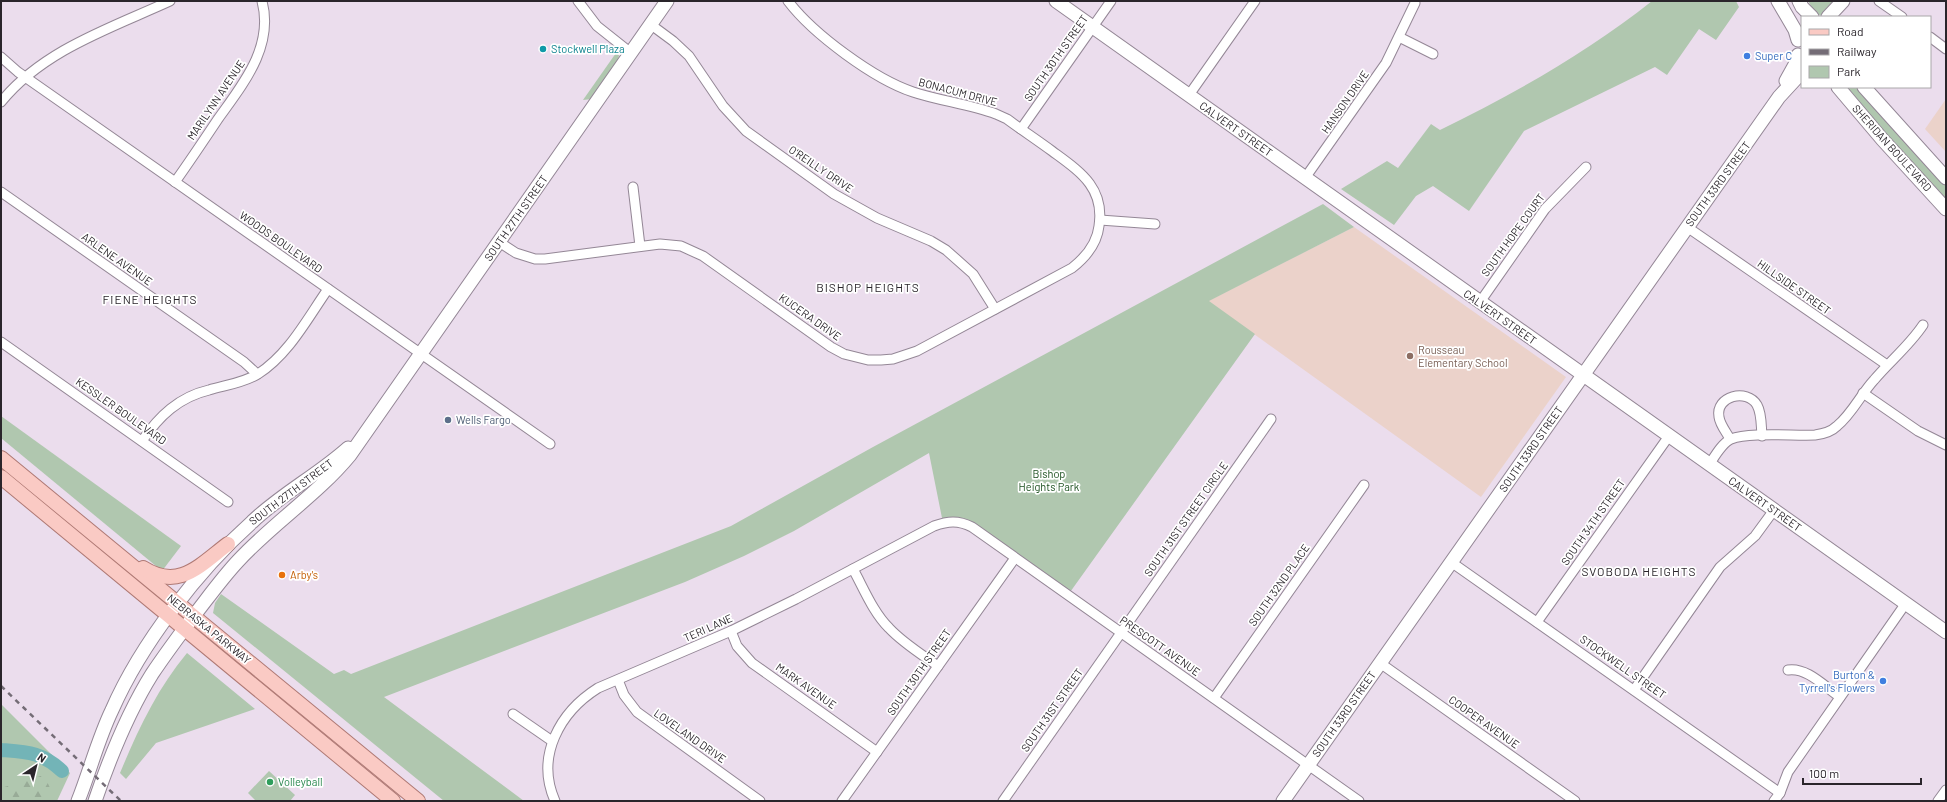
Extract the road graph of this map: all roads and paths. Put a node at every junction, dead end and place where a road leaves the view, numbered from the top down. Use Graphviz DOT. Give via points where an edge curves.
graph roads {
  1 [pos="170,1"];
  2 [pos="262,1"];
  3 [pos="578,1"];
  4 [pos="667,1"];
  5 [pos="788,1"];
  6 [pos="1056,1"];
  7 [pos="1111,1"];
  8 [pos="1255,1"];
  9 [pos="1778,1"];
  10 [pos="1799,1"];
  11 [pos="1843,1"];
  12 [pos="1849,1"];
  13 [pos="1880,1"];
  14 [pos="1415,3"];
  15 [pos="1811,16"];
  16 [pos="1829,16"];
  17 [pos="1841,16"];
  18 [pos="1901,16"];
  19 [pos="650,24"];
  20 [pos="1093,27"];
  21 [pos="1800,37"];
  22 [pos="1399,38"];
  23 [pos="1931,38"];
  24 [pos="1946,49"];
  25 [pos="631,52"];
  26 [pos="1433,54"];
  27 [pos="1,57"];
  28 [pos="1800,59"];
  29 [pos="1801,73"];
  30 [pos="25,77"];
  31 [pos="1839,88"];
  32 [pos="1865,88"];
  33 [pos="1189,95"];
  34 [pos="1779,97"];
  35 [pos="1,102"];
  36 [pos="1021,129"];
  37 [pos="1586,167"];
  38 [pos="1305,178"];
  39 [pos="1946,178"];
  40 [pos="175,182"];
  41 [pos="633,187"];
  42 [pos="1,192"];
  43 [pos="1946,209"];
  44 [pos="1100,220"];
  45 [pos="1155,224"];
  46 [pos="1687,227"];
  47 [pos="499,242"];
  48 [pos="640,246"];
  49 [pos="328,289"];
  50 [pos="1480,302"];
  51 [pos="995,309"];
  52 [pos="1923,325"];
  53 [pos="1,342"];
  54 [pos="421,354"];
  55 [pos="1887,366"];
  56 [pos="257,374"];
  57 [pos="1583,376"];
  58 [pos="1863,392"];
  59 [pos="1271,420"];
  60 [pos="364,434"];
  61 [pos="1669,436"];
  62 [pos="1762,436"];
  63 [pos="1730,439"];
  64 [pos="142,441"];
  65 [pos="550,444"];
  66 [pos="1946,445"];
  67 [pos="1,458"];
  68 [pos="1709,465"];
  69 [pos="1,477"];
  70 [pos="308,478"];
  71 [pos="1364,485"];
  72 [pos="228,502"];
  73 [pos="301,504"];
  74 [pos="1774,510"];
  75 [pos="78,521"];
  76 [pos="943,523"];
  77 [pos="228,544"];
  78 [pos="1015,558"];
  79 [pos="1451,562"];
  80 [pos="854,569"];
  81 [pos="1906,603"];
  82 [pos="178,604"];
  83 [pos="168,616"];
  84 [pos="193,617"];
  85 [pos="1537,622"];
  86 [pos="184,629"];
  87 [pos="731,631"];
  88 [pos="1946,632"];
  89 [pos="1121,633"];
  90 [pos="1380,663"];
  91 [pos="938,666"];
  92 [pos="1788,670"];
  93 [pos="618,680"];
  94 [pos="1634,690"];
  95 [pos="1840,697"];
  96 [pos="1214,698"];
  97 [pos="513,714"];
  98 [pos="552,741"];
  99 [pos="877,752"];
  100 [pos="1308,765"];
  101 [pos="1946,790"];
  102 [pos="1780,793"];
  103 [pos="78,801"];
  104 [pos="95,801"];
  105 [pos="393,801"];
  106 [pos="418,801"];
  107 [pos="555,801"];
  108 [pos="760,801"];
  109 [pos="842,801"];
  110 [pos="1003,801"];
  111 [pos="1283,801"];
  112 [pos="1359,801"];
  113 [pos="1575,801"];
  114 [pos="1774,801"];
  115 [pos="1938,801"];
  1 -- 30 [label="street" via="63,51"];
  2 -- 40 [label="street, MARILYNN AVENUE" via="263,41 255,63"];
  3 -- 25 [label="street" via="597,26"];
  4 -- 19 [label="main road, SOUTH 27TH STREET"];
  5 -- 36 [label="street, BONACUM DRIVE" via="818,33 878,76 912,92 996,114"];
  6 -- 20 [label="main road, CALVERT STREET"];
  7 -- 20 [label="street, SOUTH 30TH STREET"];
  8 -- 33 [label="street"];
  9 -- 21 [label="main road"];
  10 -- 15 [label="main road"];
  11 -- 16 [label="main road"];
  12 -- 17 [label="main road"];
  13 -- 18 [label="street"];
  14 -- 22 [label="street, HANSON DRIVE"];
  19 -- 25 [label="main road, SOUTH 27TH STREET"];
  19 -- 51 [label="street, O'REILLY DRIVE" via="689,56 723,106 746,131 834,194 877,218 946,250 973,274"];
  20 -- 33 [label="main road, CALVERT STREET"];
  20 -- 36 [label="street, SOUTH 30TH STREET"];
  21 -- 28 [label="main road"];
  22 -- 26 [label="street"];
  22 -- 38 [label="street, HANSON DRIVE" via="1375,80"];
  23 -- 24 [label="street"];
  25 -- 47 [label="main road, SOUTH 27TH STREET"];
  27 -- 30 [label="street, WOODS BOULEVARD"];
  28 -- 34 [label="main road, SOUTH 33RD STREET" via="1783,85"];
  29 -- 34 [label="main road, SOUTH 33RD STREET"];
  30 -- 35 [label="street"];
  30 -- 40 [label="street, WOODS BOULEVARD"];
  31 -- 43 [label="main road, SHERIDAN BOULEVARD"];
  32 -- 39 [label="main road, SHERIDAN BOULEVARD"];
  33 -- 38 [label="main road, CALVERT STREET"];
  34 -- 46 [label="main road, SOUTH 33RD STREET"];
  36 -- 44 [label="street, BONACUM DRIVE" via="1087,179 1098,201"];
  37 -- 50 [label="street, SOUTH HOPE COURT" via="1545,209"];
  38 -- 50 [label="main road, CALVERT STREET"];
  40 -- 49 [label="street, WOODS BOULEVARD"];
  41 -- 48 [label="street"];
  42 -- 56 [label="street, ARLENE AVENUE" via="244,362"];
  44 -- 45 [label="street"];
  44 -- 51 [label="street, KUCERA DRIVE" via="1092,247 1080,262"];
  46 -- 55 [label="street, HILLSIDE STREET"];
  46 -- 57 [label="main road, SOUTH 33RD STREET"];
  47 -- 48 [label="street, KUCERA DRIVE" via="525,257 545,259"];
  47 -- 54 [label="main road, SOUTH 27TH STREET"];
  48 -- 51 [label="street, KUCERA DRIVE" via="669,244 692,250 831,347 862,359 881,360 905,356"];
  49 -- 54 [label="street, WOODS BOULEVARD"];
  49 -- 56 [label="street" via="285,350"];
  50 -- 57 [label="main road, CALVERT STREET"];
  52 -- 55 [label="street" via="1905,349"];
  53 -- 64 [label="street, KESSLER BOULEVARD"];
  54 -- 60 [label="main road, SOUTH 27TH STREET"];
  54 -- 65 [label="street, WOODS BOULEVARD"];
  55 -- 58 [label="street"];
  56 -- 64 [label="street" via="181,401 160,418"];
  57 -- 61 [label="main road, CALVERT STREET"];
  57 -- 79 [label="main road, SOUTH 33RD STREET"];
  58 -- 62 [label="street" via="1845,419 1831,430 1815,436"];
  58 -- 66 [label="street" via="1918,431"];
  59 -- 89 [label="street, SOUTH 31ST STREET CIRCLE"];
  60 -- 70 [label="main road, SOUTH 27TH STREET"];
  60 -- 73 [label="main road, SOUTH 27TH STREET" via="339,468"];
  61 -- 68 [label="main road, CALVERT STREET"];
  61 -- 85 [label="street, SOUTH 34TH STREET"];
  62 -- 63 [label="street"];
  62 -- 63 [label="street" via="1758,406 1749,398 1737,395 1726,400 1720,410 1719,418"];
  63 -- 68 [label="street"];
  64 -- 72 [label="street, KESSLER BOULEVARD"];
  67 -- 75 [label="main road, NEBRASKA PARKWAY"];
  68 -- 74 [label="main road, CALVERT STREET"];
  69 -- 83 [label="main road, NEBRASKA PARKWAY"];
  70 -- 73 [label="main road" via="300,493"];
  70 -- 77 [label="main road, SOUTH 27TH STREET" via="267,508"];
  71 -- 96 [label="street, SOUTH 32ND PLACE"];
  73 -- 84 [label="main road, SOUTH 27TH STREET" via="238,561"];
  74 -- 81 [label="main road, CALVERT STREET"];
  74 -- 94 [label="street" via="1755,536 1720,567"];
  75 -- 77 [label="main road" via="139,565 162,577 190,573"];
  75 -- 82 [label="main road, NEBRASKA PARKWAY"];
  76 -- 78 [label="street, PRESCOTT AVENUE" via="963,523"];
  76 -- 80 [label="street, TERI LANE"];
  77 -- 82 [label="main road, SOUTH 27TH STREET"];
  78 -- 89 [label="street, PRESCOTT AVENUE"];
  78 -- 91 [label="street, SOUTH 30TH STREET"];
  79 -- 85 [label="street, STOCKWELL STREET"];
  79 -- 90 [label="main road, SOUTH 33RD STREET"];
  80 -- 87 [label="street, TERI LANE"];
  80 -- 91 [label="street" via="888,628"];
  81 -- 88 [label="main road, CALVERT STREET"];
  81 -- 95 [label="street"];
  82 -- 83 [label="main road, SOUTH 27TH STREET"];
  82 -- 84 [label="main road, NEBRASKA PARKWAY"];
  83 -- 86 [label="main road, NEBRASKA PARKWAY"];
  83 -- 103 [label="main road, SOUTH 27TH STREET" via="123,686"];
  84 -- 86 [label="main road, SOUTH 27TH STREET"];
  84 -- 106 [label="main road, NEBRASKA PARKWAY"];
  85 -- 94 [label="street, STOCKWELL STREET"];
  86 -- 104 [label="main road, SOUTH 27TH STREET" via="155,670 131,712"];
  86 -- 105 [label="main road, NEBRASKA PARKWAY"];
  87 -- 93 [label="street, TERI LANE"];
  87 -- 99 [label="street, MARK AVENUE" via="737,646 752,663"];
  89 -- 96 [label="street, PRESCOTT AVENUE"];
  89 -- 110 [label="street, SOUTH 31ST STREET"];
  90 -- 100 [label="main road, SOUTH 33RD STREET"];
  90 -- 113 [label="street, COOPER AVENUE"];
  91 -- 99 [label="street, SOUTH 30TH STREET"];
  92 -- 95 [label="street" via="1805,672"];
  93 -- 98 [label="street, TERI LANE" via="598,688 575,705 559,726"];
  93 -- 108 [label="street, LOVELAND DRIVE" via="624,695 636,712"];
  94 -- 102 [label="street, STOCKWELL STREET"];
  95 -- 102 [label="street" via="1788,772"];
  96 -- 100 [label="street, PRESCOTT AVENUE"];
  97 -- 98 [label="street"];
  98 -- 107 [label="street, TERI LANE" via="548,776"];
  99 -- 109 [label="street, SOUTH 30TH STREET"];
  100 -- 111 [label="main road, SOUTH 33RD STREET"];
  100 -- 112 [label="street, PRESCOTT AVENUE"];
  101 -- 115 [label="street"];
  102 -- 114 [label="street"];
}
